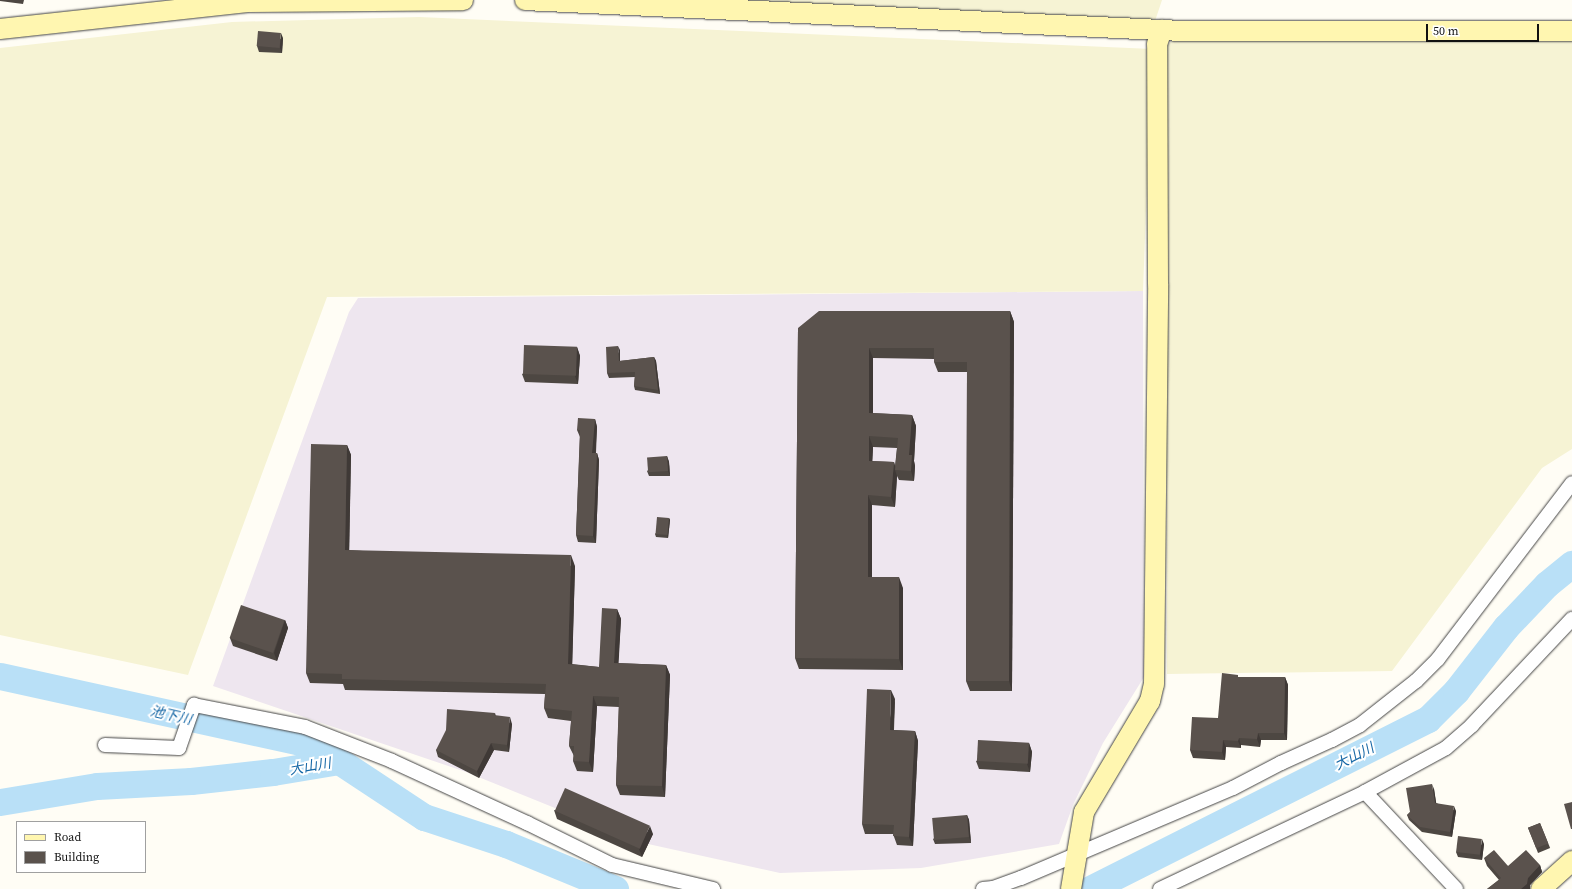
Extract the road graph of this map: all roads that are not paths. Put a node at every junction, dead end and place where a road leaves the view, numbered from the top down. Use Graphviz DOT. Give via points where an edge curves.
graph roads {
  1 [pos="442,0"];
  2 [pos="463,0"];
  3 [pos="525,0"];
  4 [pos="0,29"];
  5 [pos="1162,30"];
  6 [pos="1572,31"];
  7 [pos="1572,483"];
  8 [pos="1572,619"];
  9 [pos="104,745"];
  10 [pos="1365,792"];
  11 [pos="1076,855"];
  12 [pos="1572,861"];
  13 [pos="713,889"];
  14 [pos="983,889"];
  15 [pos="1071,889"];
  16 [pos="1160,889"];
  17 [pos="1456,889"];
  18 [pos="1542,889"];
  1 -- 2 [label="street"];
  1 -- 4 [label="street" via="250,2"];
  3 -- 5 [label="street"];
  5 -- 6 [label="street"];
  5 -- 11 [label="street" via="1157,44 1158,284 1154,684 1150,701 1084,812"];
  7 -- 11 [label="street" via="1438,659 1416,681 1360,725 1233,788"];
  8 -- 10 [label="street" via="1472,725 1446,748"];
  9 -- 13 [label="street" via="179,748 194,705 305,727 392,761 612,865"];
  10 -- 16 [label="street"];
  10 -- 17 [label="street"];
  11 -- 14 [label="street" via="1021,878"];
  11 -- 15 [label="street"];
  12 -- 18 [label="street"];
}
